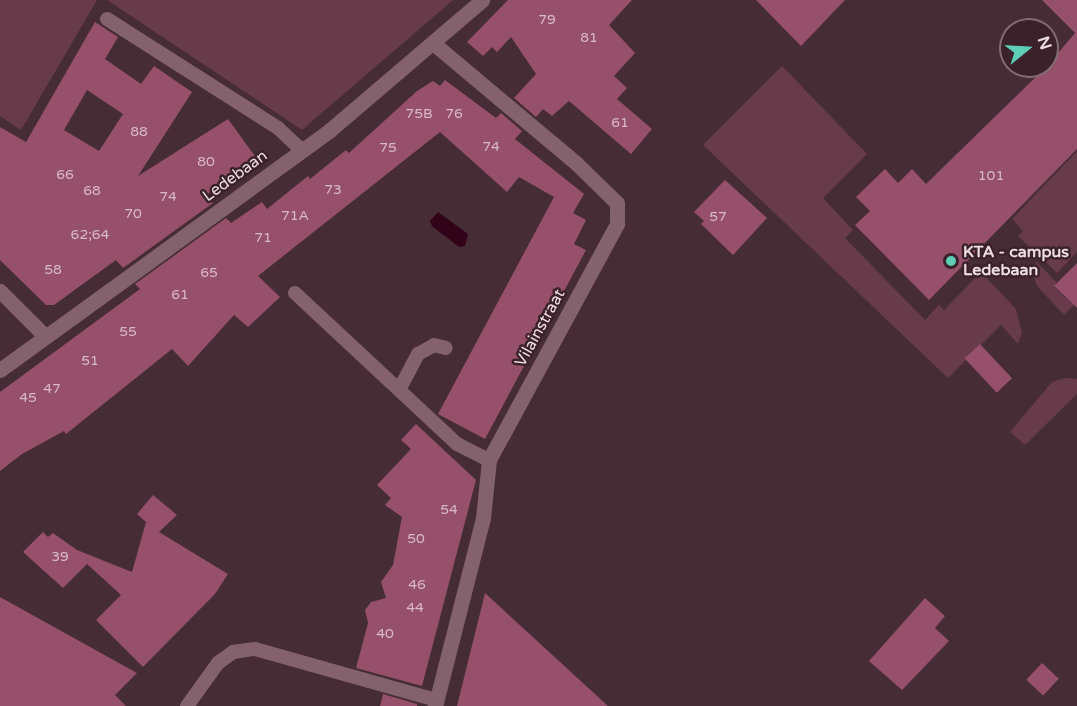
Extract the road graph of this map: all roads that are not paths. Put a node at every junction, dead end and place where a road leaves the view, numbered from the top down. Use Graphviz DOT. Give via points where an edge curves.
graph roads {
  1 [pos="482,0"];
  2 [pos="107,19"];
  3 [pos="433,43"];
  4 [pos="302,150"];
  5 [pos="0,291"];
  6 [pos="295,294"];
  7 [pos="44,335"];
  8 [pos="446,348"];
  9 [pos="0,370"];
  10 [pos="399,390"];
  11 [pos="489,460"];
  12 [pos="436,703"];
  13 [pos="188,706"];
  1 -- 3 [label="street, Ledebaan"];
  2 -- 4 [label="lane" via="278,128"];
  3 -- 4 [label="street, Ledebaan"];
  3 -- 11 [label="street, Vilainstraat" via="576,163 617,203 617,224"];
  4 -- 7 [label="street, Ledebaan"];
  5 -- 7 [label="street"];
  6 -- 10 [label="lane"];
  7 -- 9 [label="street, Ledebaan"];
  8 -- 10 [label="lane" via="434,345 418,354"];
  10 -- 11 [label="lane" via="457,444"];
  11 -- 12 [label="street, Vilainstraat" via="483,518"];
  12 -- 13 [label="lane" via="255,649 234,652 218,663"];
}
